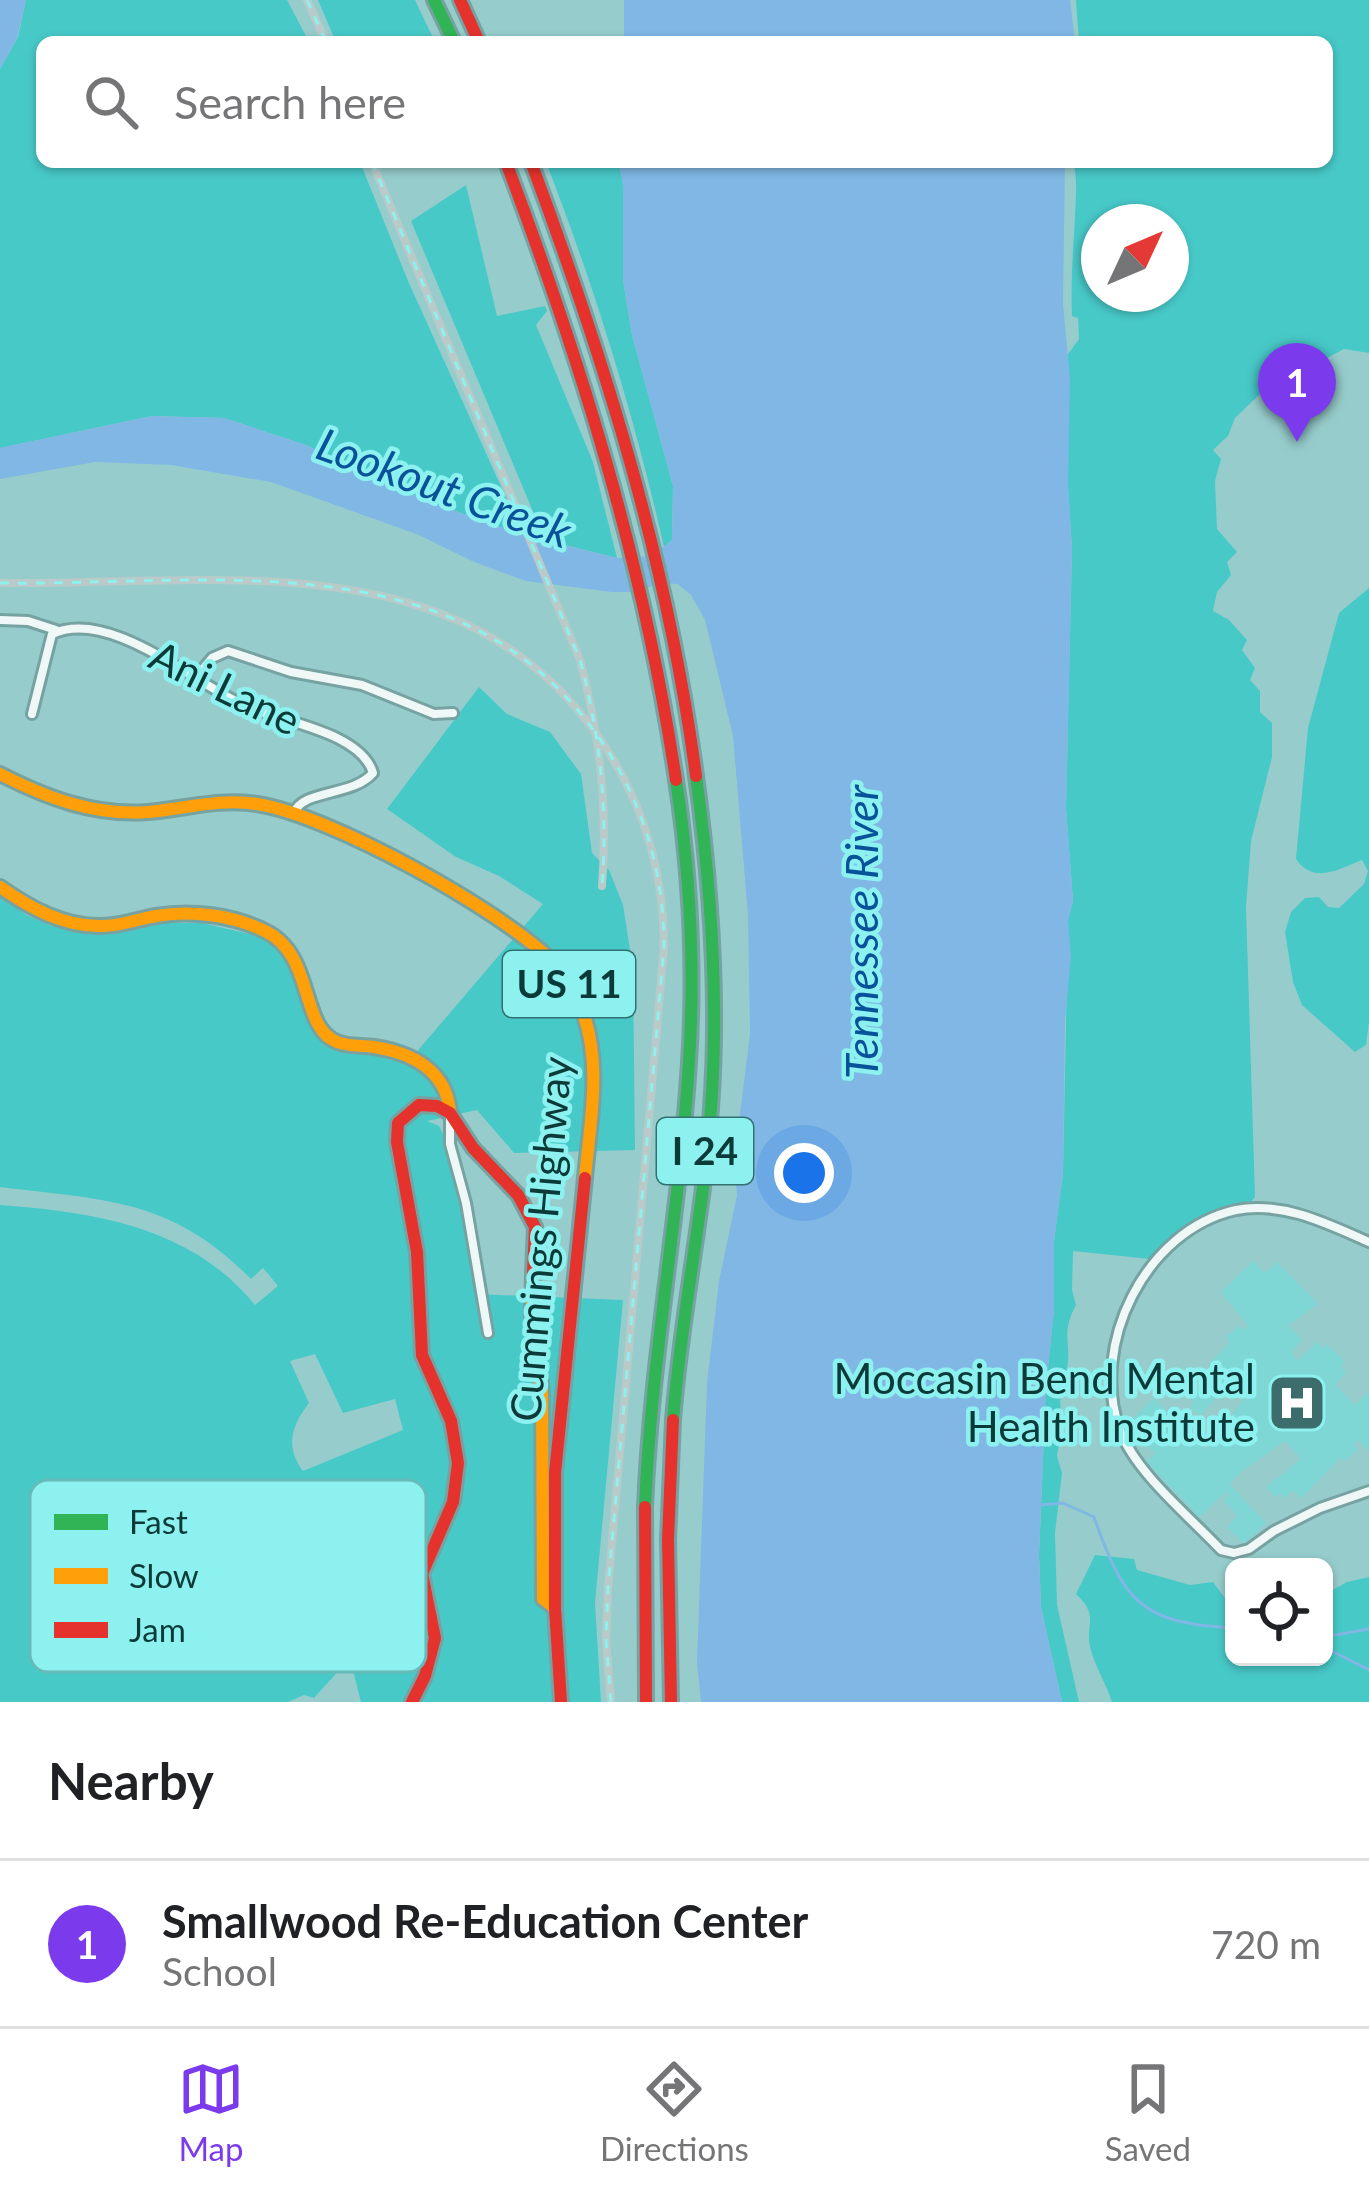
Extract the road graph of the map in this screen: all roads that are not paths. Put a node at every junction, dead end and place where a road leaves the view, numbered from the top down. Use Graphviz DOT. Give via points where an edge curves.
graph roads {
  1 [pos="434,0"];
  2 [pos="460,0"];
  3 [pos="451,36"];
  4 [pos="476,36"];
  5 [pos="508,168"];
  6 [pos="533,168"];
  7 [pos="0,620"];
  8 [pos="57,631"];
  9 [pos="196,677"];
  10 [pos="452,712"];
  11 [pos="32,714"];
  12 [pos="0,774"];
  13 [pos="294,813"];
  14 [pos="0,886"];
  15 [pos="450,1113"];
  16 [pos="1369,1242"];
  17 [pos="488,1333"];
  18 [pos="1369,1491"];
  19 [pos="426,1557"];
  20 [pos="426,1594"];
  21 [pos="555,1609"];
  22 [pos="412,1702"];
  23 [pos="561,1702"];
  24 [pos="646,1702"];
  25 [pos="671,1702"];
  1 -- 3 [label="main road"];
  2 -- 4 [label="main road"];
  5 -- 24 [label="main road, I 24" via="582,374 626,535 679,795 692,960 688,1091 648,1438"];
  6 -- 25 [label="main road, I 24" via="579,290 646,528 703,803 715,1004 670,1461"];
  7 -- 8 [label="street, Ani Lane"];
  8 -- 9 [label="street, Ani Lane" via="128,641"];
  8 -- 11 [label="street"];
  9 -- 10 [label="street" via="228,652 362,685 434,714"];
  9 -- 13 [label="street, Ani Lane" via="244,706 355,745 372,767 361,784 303,801"];
  12 -- 13 [label="main road, Cummings Highway / US 11" via="89,810 242,802"];
  13 -- 21 [label="main road, Cummings Highway / US 11" via="516,929 556,966 583,1012 595,1076 558,1434"];
  14 -- 15 [label="main road" via="29,908 92,926 181,914 279,938 297,958 325,1035 416,1060 444,1083"];
  15 -- 17 [label="street"];
  15 -- 19 [label="main road" via="418,1105 396,1133 417,1252 422,1355 451,1421 458,1463 449,1514"];
  15 -- 21 [label="main road" via="535,1227 540,1564 543,1599"];
  16 -- 18 [label="street" via="1281,1210 1237,1210 1211,1220 1151,1264 1126,1303 1111,1391 1133,1457 1221,1550 1249,1550 1320,1508"];
  20 -- 22 [label="main road" via="435,1638"];
  21 -- 23 [label="main road, Cummings Highway / US 11"];
}
